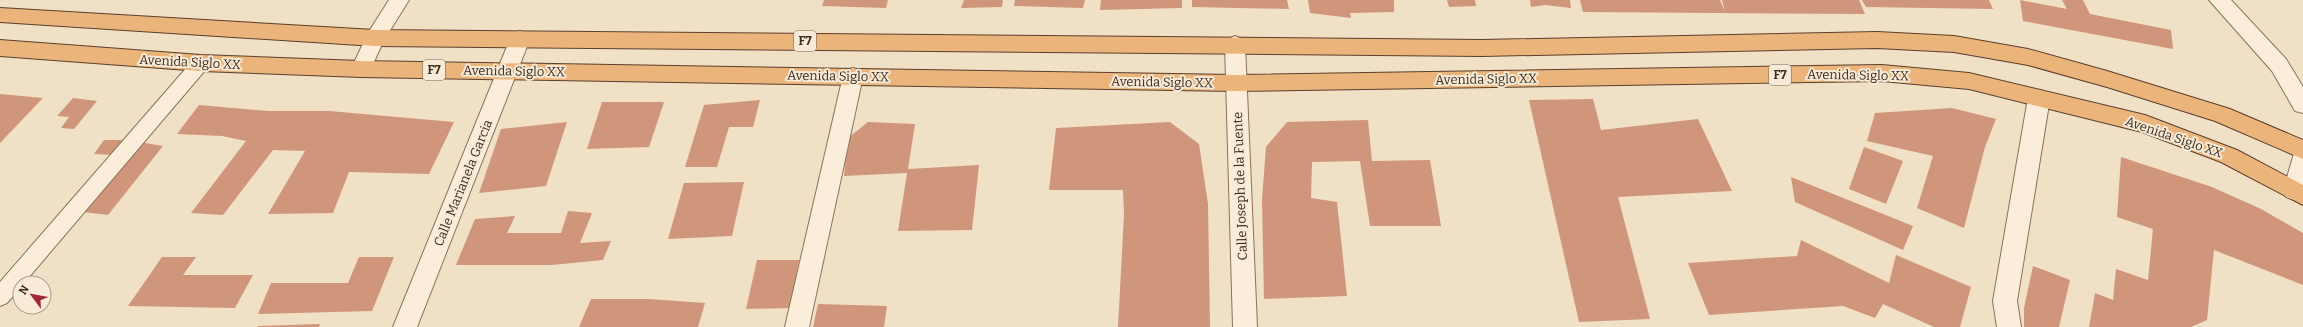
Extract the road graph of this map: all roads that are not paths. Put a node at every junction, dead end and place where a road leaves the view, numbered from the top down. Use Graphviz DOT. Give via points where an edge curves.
graph roads {
  1 [pos="399,0"];
  2 [pos="2219,0"];
  3 [pos="0,15"];
  4 [pos="375,38"];
  5 [pos="520,39"];
  6 [pos="1235,44"];
  7 [pos="0,48"];
  8 [pos="201,63"];
  9 [pos="361,69"];
  10 [pos="507,71"];
  11 [pos="853,76"];
  12 [pos="1236,83"];
  13 [pos="2039,98"];
  14 [pos="2303,105"];
  15 [pos="2303,150"];
  16 [pos="2303,156"];
  17 [pos="2298,193"];
  18 [pos="0,297"];
  19 [pos="405,327"];
  20 [pos="797,327"];
  21 [pos="1245,327"];
  22 [pos="2009,327"];
  1 -- 4 [label="street"];
  2 -- 14 [label="street" via="2279,65"];
  3 -- 4 [label="highway"];
  4 -- 5 [label="highway, F7"];
  4 -- 9 [label="street"];
  5 -- 6 [label="highway, F7"];
  5 -- 10 [label="street, Calle Marianela Garcia"];
  6 -- 12 [label="street, Calle Joseph de la Fuente"];
  6 -- 15 [label="highway, F7" via="1482,48 1877,40 1954,44 2028,57 2107,79 2222,116"];
  7 -- 8 [label="highway, Avenida Siglo XX"];
  8 -- 9 [label="highway, Avenida Siglo XX"];
  8 -- 18 [label="lane"];
  9 -- 10 [label="highway, Avenida Siglo XX / F7"];
  10 -- 11 [label="highway, Avenida Siglo XX / F7"];
  10 -- 19 [label="street, Calle Marianela Garcia"];
  11 -- 12 [label="highway, Avenida Siglo XX / F7"];
  11 -- 20 [label="street"];
  12 -- 13 [label="highway, Avenida Siglo XX / F7" via="1882,73 1969,81"];
  12 -- 21 [label="street, Calle Joseph de la Fuente"];
  13 -- 17 [label="highway, Avenida Siglo XX / F7" via="2145,124 2229,156"];
  13 -- 22 [label="street" via="2005,302"];
  16 -- 17 [label="street"];
}
